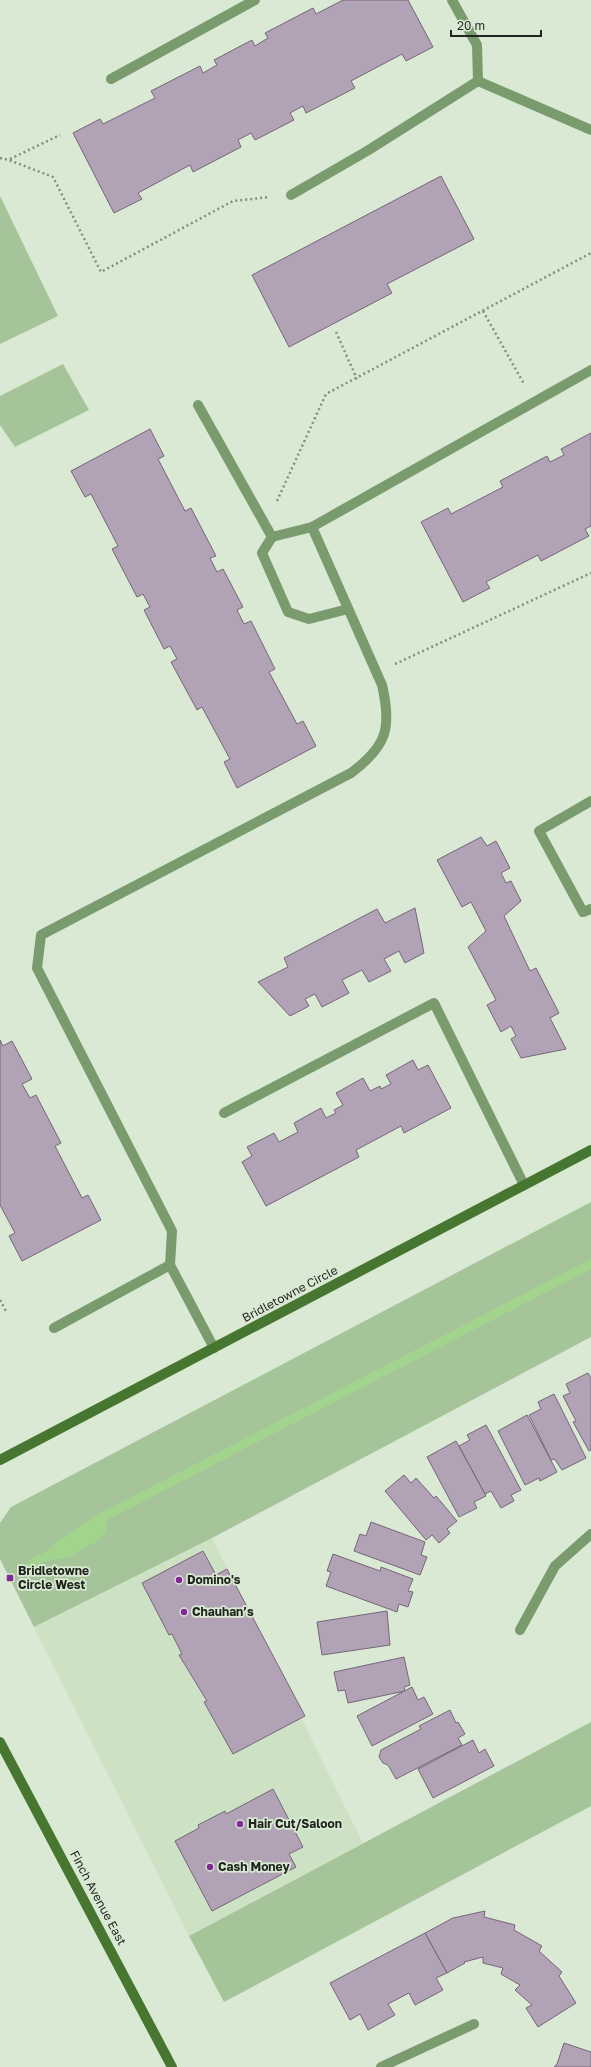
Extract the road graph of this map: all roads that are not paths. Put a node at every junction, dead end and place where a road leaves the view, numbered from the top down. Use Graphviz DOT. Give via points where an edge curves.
graph roads {
  1 [pos="255,0"];
  2 [pos="452,0"];
  3 [pos="111,79"];
  4 [pos="478,81"];
  5 [pos="591,130"];
  6 [pos="291,195"];
  7 [pos="591,370"];
  8 [pos="198,405"];
  9 [pos="312,527"];
  10 [pos="272,537"];
  11 [pos="348,609"];
  12 [pos="591,801"];
  13 [pos="591,908"];
  14 [pos="224,1113"];
  15 [pos="591,1150"];
  16 [pos="524,1185"];
  17 [pos="170,1265"];
  18 [pos="54,1328"];
  19 [pos="214,1348"];
  20 [pos="0,1460"];
  21 [pos="591,1534"];
  22 [pos="520,1630"];
  23 [pos="0,1742"];
  24 [pos="474,2024"];
  25 [pos="172,2067"];
  26 [pos="381,2067"];
  1 -- 3 [label="street"];
  2 -- 4 [label="street" via="477,45"];
  4 -- 5 [label="street"];
  4 -- 6 [label="street"];
  7 -- 9 [label="street"];
  8 -- 10 [label="street"];
  9 -- 10 [label="street"];
  9 -- 11 [label="street"];
  10 -- 11 [label="street" via="262,553 288,612 309,619"];
  11 -- 17 [label="street" via="377,672 388,708 387,729 368,760 351,773 41,935 37,968 172,1231"];
  12 -- 13 [label="street" via="539,831 583,912"];
  14 -- 16 [label="street" via="434,1003"];
  15 -- 16 [label="street, Bridletowne Circle"];
  16 -- 19 [label="street, Bridletowne Circle"];
  17 -- 18 [label="street"];
  17 -- 19 [label="street"];
  19 -- 20 [label="street, Bridletowne Circle"];
  21 -- 22 [label="street" via="554,1566"];
  23 -- 25 [label="street, Finch Avenue East"];
  24 -- 26 [label="street"];
}
